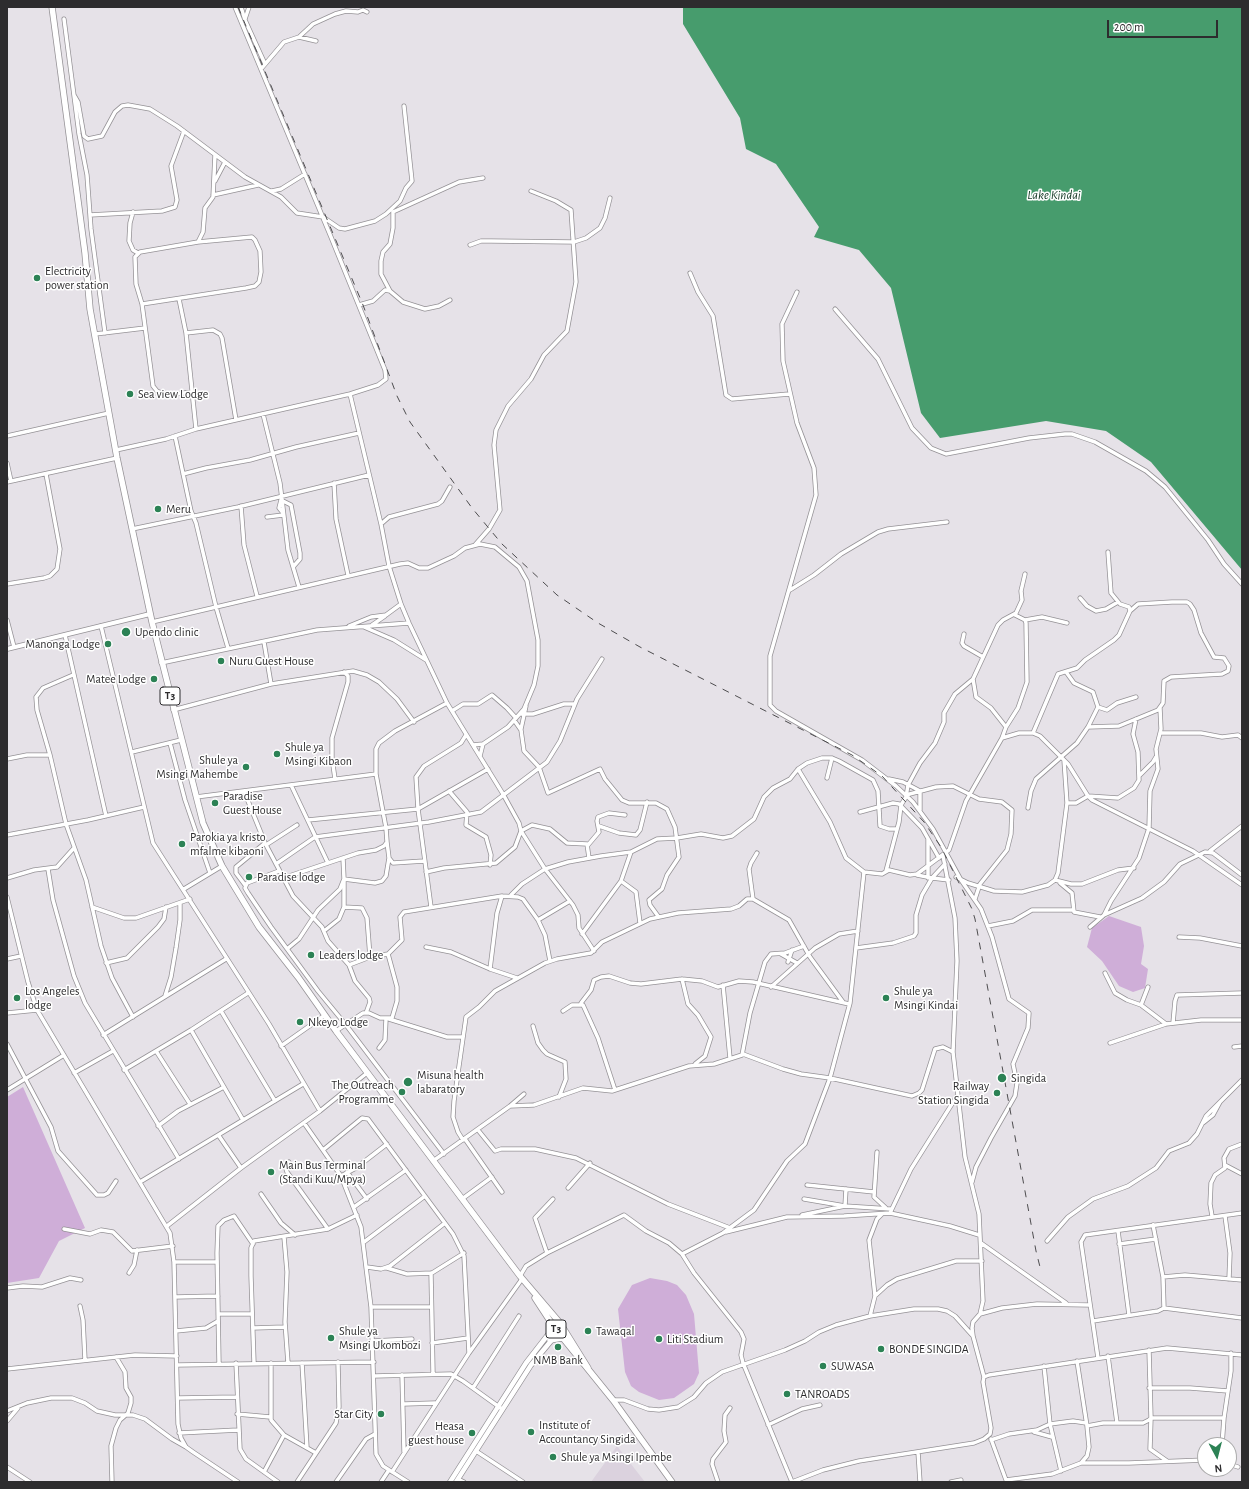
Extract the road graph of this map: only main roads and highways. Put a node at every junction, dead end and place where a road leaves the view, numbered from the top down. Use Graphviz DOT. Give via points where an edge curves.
graph roads {
  1 [pos="52,7"];
  2 [pos="529,1288"];
  3 [pos="564,1328"];
  4 [pos="556,1329"];
  5 [pos="562,1338"];
  6 [pos="550,1340"];
  7 [pos="588,1368"];
  8 [pos="500,1408"];
  9 [pos="457,1480"];
  10 [pos="450,1482"];
  11 [pos="672,1482"];
  1 -- 2 [label="highway, T3" via="95,334 117,458 161,663 203,823 222,866 259,927"];
  2 -- 3 [label="highway, T3"];
  2 -- 4 [label="highway, T3"];
  3 -- 4 [label="main road"];
  3 -- 7 [label="highway, T3"];
  4 -- 5 [label="highway, T3"];
  4 -- 6 [label="main road"];
  4 -- 8 [label="main road" via="526,1363"];
  5 -- 6 [label="highway"];
  5 -- 7 [label="highway, T3"];
  6 -- 8 [label="main road"];
  7 -- 11 [label="highway, T3"];
  8 -- 9 [label="main road"];
  8 -- 10 [label="main road"];
}
